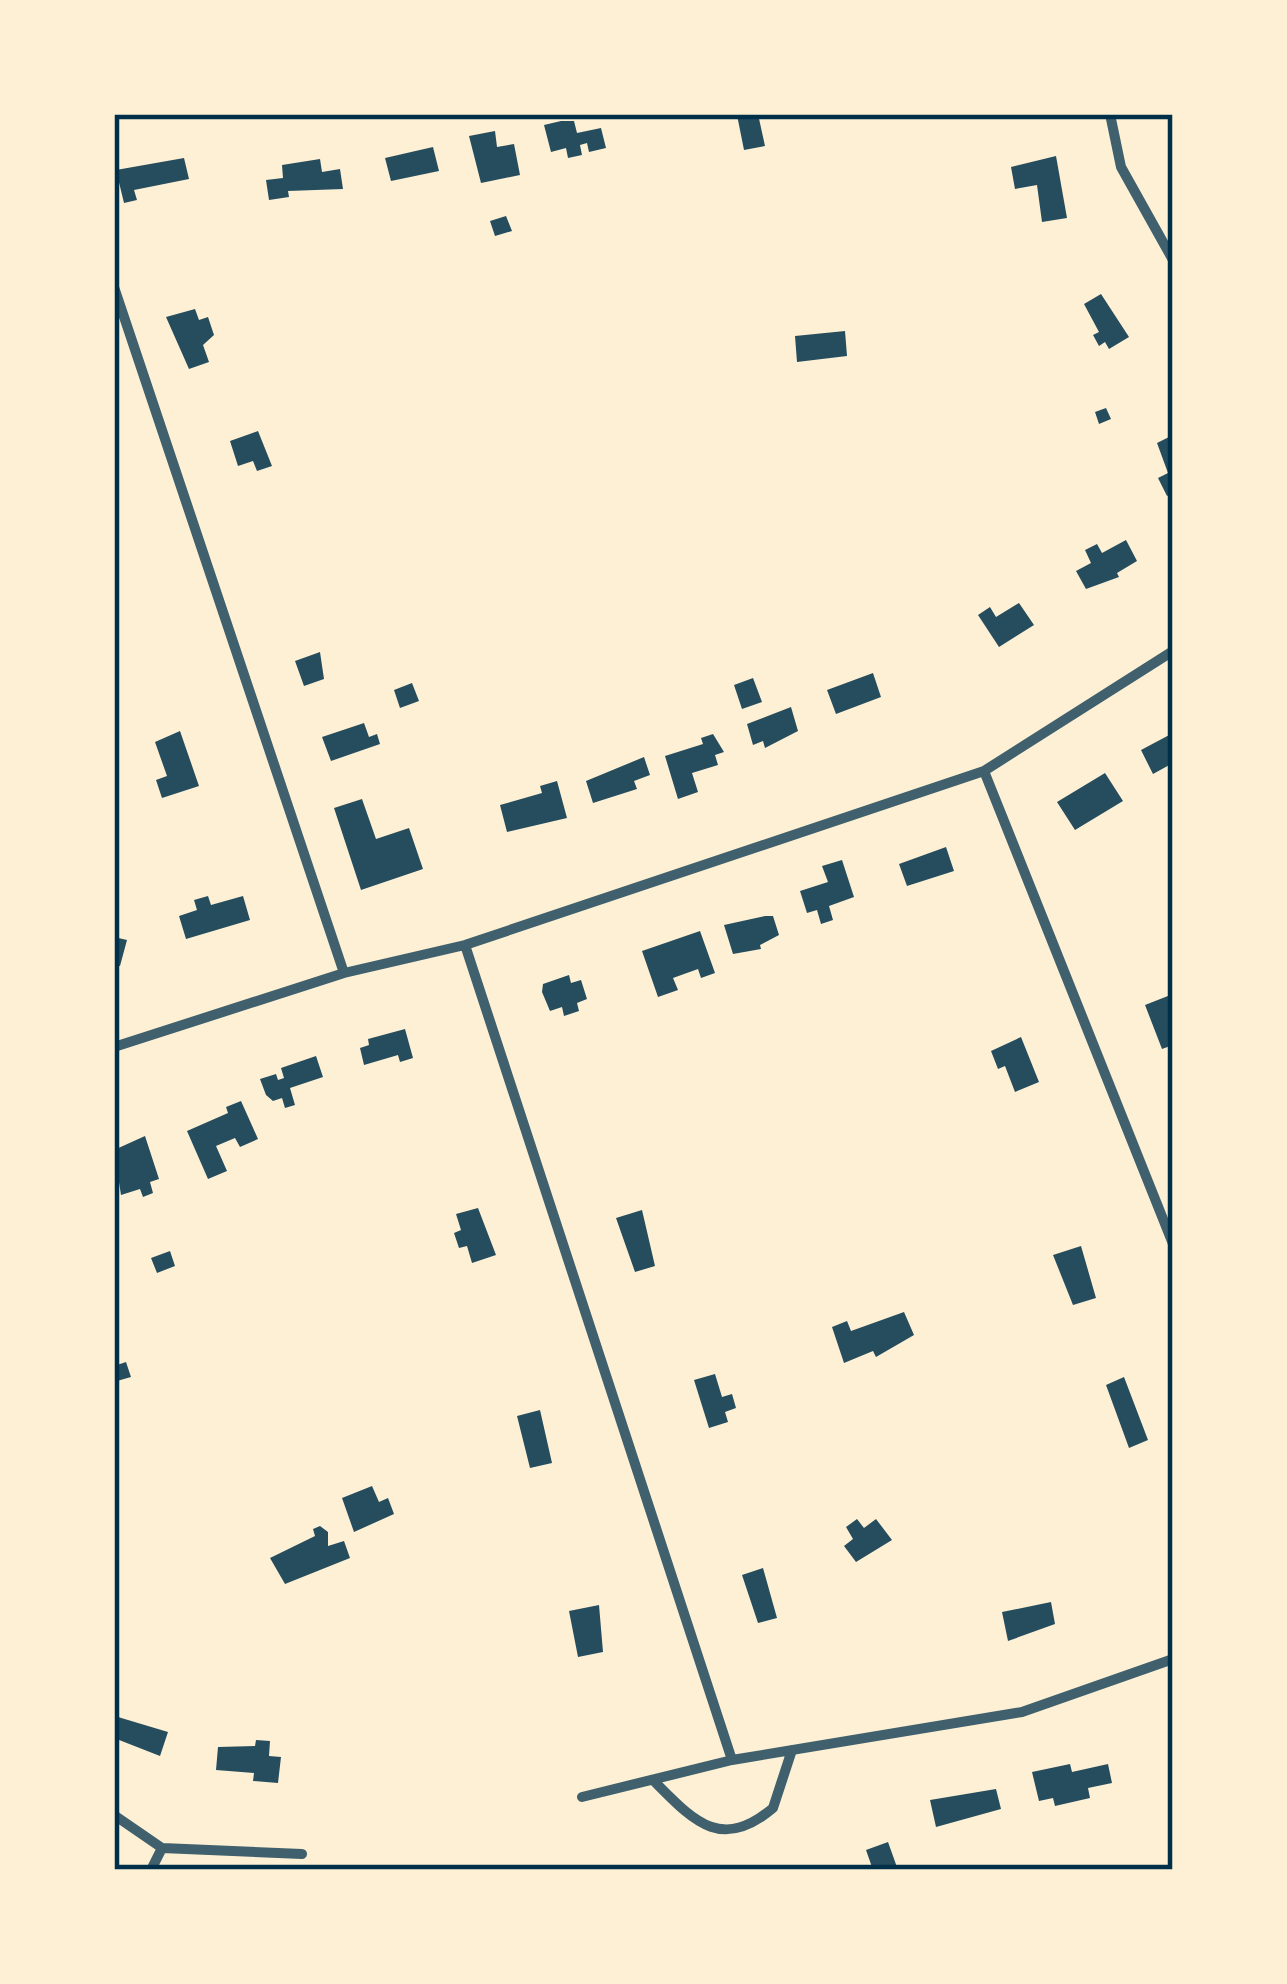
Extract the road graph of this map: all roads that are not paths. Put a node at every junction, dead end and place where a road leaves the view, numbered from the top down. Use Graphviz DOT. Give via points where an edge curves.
graph roads {
  1 [pos="1110,114"];
  2 [pos="1173,260"];
  3 [pos="114,287"];
  4 [pos="1173,651"];
  5 [pos="984,772"];
  6 [pos="465,945"];
  7 [pos="344,973"];
  8 [pos="114,1047"];
  9 [pos="1173,1244"];
  10 [pos="1173,1659"];
  11 [pos="792,1750"];
  12 [pos="732,1760"];
  13 [pos="652,1780"];
  14 [pos="581,1797"];
  15 [pos="114,1815"];
  16 [pos="162,1848"];
  17 [pos="302,1854"];
  18 [pos="152,1870"];
  1 -- 2 [label="street" via="1121,167"];
  3 -- 7 [label="street"];
  4 -- 5 [label="street"];
  5 -- 6 [label="street"];
  5 -- 9 [label="street"];
  6 -- 7 [label="street"];
  6 -- 12 [label="street"];
  7 -- 8 [label="street"];
  10 -- 11 [label="street" via="1022,1712"];
  11 -- 12 [label="street"];
  11 -- 13 [label="street" via="773,1808 735,1829 702,1825"];
  12 -- 13 [label="street"];
  13 -- 14 [label="street"];
  15 -- 16 [label="street"];
  16 -- 17 [label="street"];
  16 -- 18 [label="street"];
}
